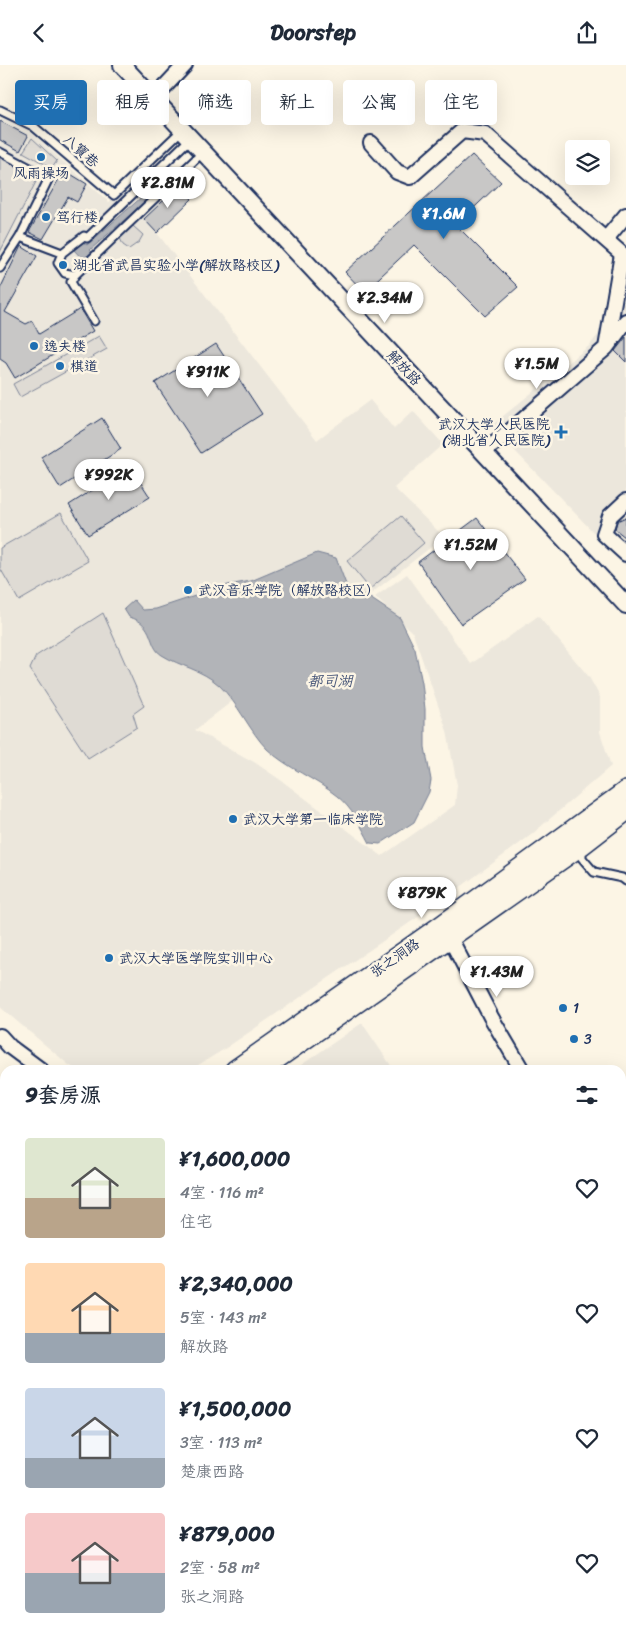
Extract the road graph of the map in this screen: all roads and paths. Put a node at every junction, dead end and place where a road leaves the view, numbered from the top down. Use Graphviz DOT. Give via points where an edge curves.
graph roads {
  1 [pos="122,65"];
  2 [pos="185,65"];
  3 [pos="136,80"];
  4 [pos="169,82"];
  5 [pos="0,110"];
  6 [pos="169,116"];
  7 [pos="186,134"];
  8 [pos="371,143"];
  9 [pos="0,152"];
  10 [pos="204,152"];
  11 [pos="626,215"];
  12 [pos="20,237"];
  13 [pos="606,239"];
  14 [pos="62,253"];
  15 [pos="624,256"];
  16 [pos="0,267"];
  17 [pos="76,275"];
  18 [pos="94,321"];
  19 [pos="626,321"];
  20 [pos="606,348"];
  21 [pos="483,452"];
  22 [pos="626,501"];
  23 [pos="626,554"];
  24 [pos="626,605"];
  25 [pos="626,791"];
  26 [pos="626,811"];
  27 [pos="582,845"];
  28 [pos="626,881"];
  29 [pos="450,938"];
  30 [pos="0,1035"];
  31 [pos="34,1065"];
  32 [pos="242,1065"];
  33 [pos="268,1065"];
  34 [pos="519,1065"];
  1 -- 3 [label="street, 解放路"];
  2 -- 4 [label="street"];
  5 -- 7 [label="lane, 八寶巷" via="33,126 114,195"];
  6 -- 7 [label="street, 解放路"];
  7 -- 10 [label="street, 解放路"];
  7 -- 14 [label="lane" via="87,238 84,236"];
  8 -- 13 [label="street" via="397,172 410,177 462,131 485,134"];
  9 -- 12 [label="lane" via="49,178"];
  10 -- 17 [label="lane"];
  10 -- 21 [label="street, 解放路"];
  11 -- 13 [label="street"];
  12 -- 14 [label="lane"];
  12 -- 16 [label="lane"];
  13 -- 15 [label="street"];
  14 -- 17 [label="lane" via="58,263 65,273"];
  15 -- 20 [label="street"];
  17 -- 18 [label="lane" via="71,282"];
  19 -- 20 [label="street"];
  20 -- 21 [label="street"];
  21 -- 24 [label="street, 解放路"];
  22 -- 23 [label="street" via="610,516 604,534"];
  25 -- 32 [label="main road, 张之洞路"];
  26 -- 27 [label="main road, 张之洞路"];
  27 -- 28 [label="lane" via="582,858 594,872"];
  27 -- 29 [label="main road, 张之洞路"];
  29 -- 33 [label="main road, 张之洞路"];
  29 -- 34 [label="street"];
  30 -- 31 [label="street"];
}
